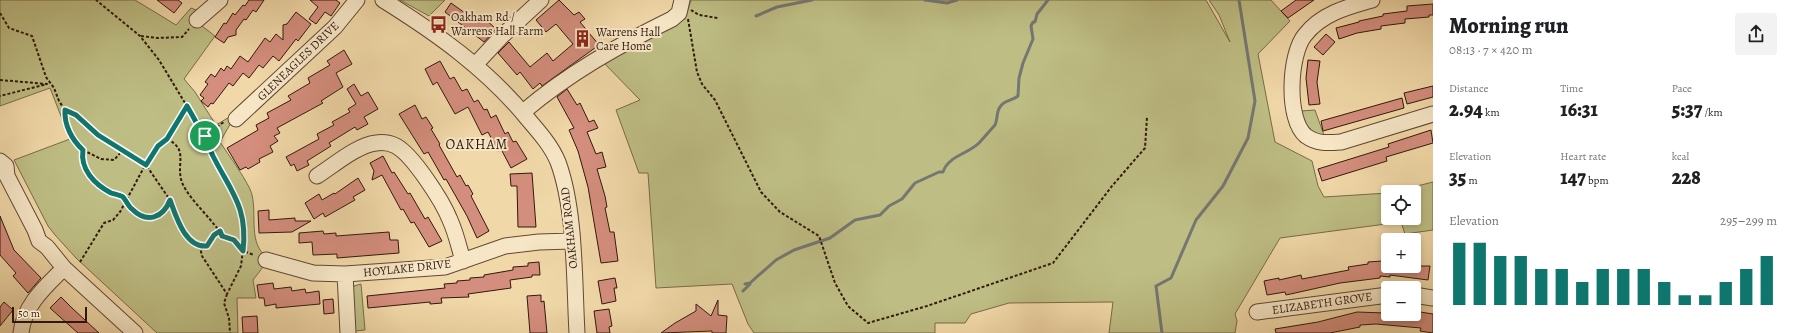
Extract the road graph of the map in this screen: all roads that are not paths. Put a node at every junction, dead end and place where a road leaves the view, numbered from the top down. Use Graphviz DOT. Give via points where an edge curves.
graph roads {
  1 [pos="357,0"];
  2 [pos="383,0"];
  3 [pos="541,0"];
  4 [pos="1372,0"];
  5 [pos="213,2"];
  6 [pos="682,3"];
  7 [pos="197,20"];
  8 [pos="475,65"];
  9 [pos="523,112"];
  10 [pos="1433,114"];
  11 [pos="236,119"];
  12 [pos="0,161"];
  13 [pos="4,173"];
  14 [pos="327,175"];
  15 [pos="572,241"];
  16 [pos="266,260"];
  17 [pos="463,261"];
  18 [pos="64,268"];
  19 [pos="345,274"];
  20 [pos="1381,296"];
  21 [pos="1421,296"];
  22 [pos="1433,298"];
  23 [pos="1257,312"];
  24 [pos="21,333"];
  25 [pos="135,333"];
  26 [pos="348,333"];
  27 [pos="577,333"];
  1 -- 11 [label="street, GLENEAGLES DRIVE" via="335,27"];
  2 -- 8 [label="street, OAKHAM ROAD" via="442,38"];
  3 -- 8 [label="street"];
  4 -- 10 [label="street" via="1333,13 1318,21 1303,36 1295,56 1292,84 1299,129 1317,142 1341,142"];
  5 -- 7 [label="street"];
  6 -- 9 [label="street" via="679,13 672,19 581,68"];
  8 -- 9 [label="street, OAKHAM ROAD"];
  9 -- 15 [label="street, OAKHAM ROAD" via="558,161 568,205"];
  12 -- 13 [label="street" via="6,166"];
  13 -- 18 [label="street" via="39,241"];
  14 -- 17 [label="street" via="360,148 374,143 397,147 421,173 440,201 450,220"];
  15 -- 17 [label="street, HOYLAKE DRIVE" via="505,246"];
  15 -- 27 [label="street, OAKHAM ROAD"];
  16 -- 19 [label="street, HOYLAKE DRIVE" via="313,273"];
  17 -- 19 [label="street, HOYLAKE DRIVE" via="445,267"];
  18 -- 24 [label="street" via="33,301 22,321"];
  18 -- 25 [label="street"];
  19 -- 26 [label="street"];
  20 -- 23 [label="street, ELIZABETH GROVE"];
  21 -- 22 [label="street"];
}
